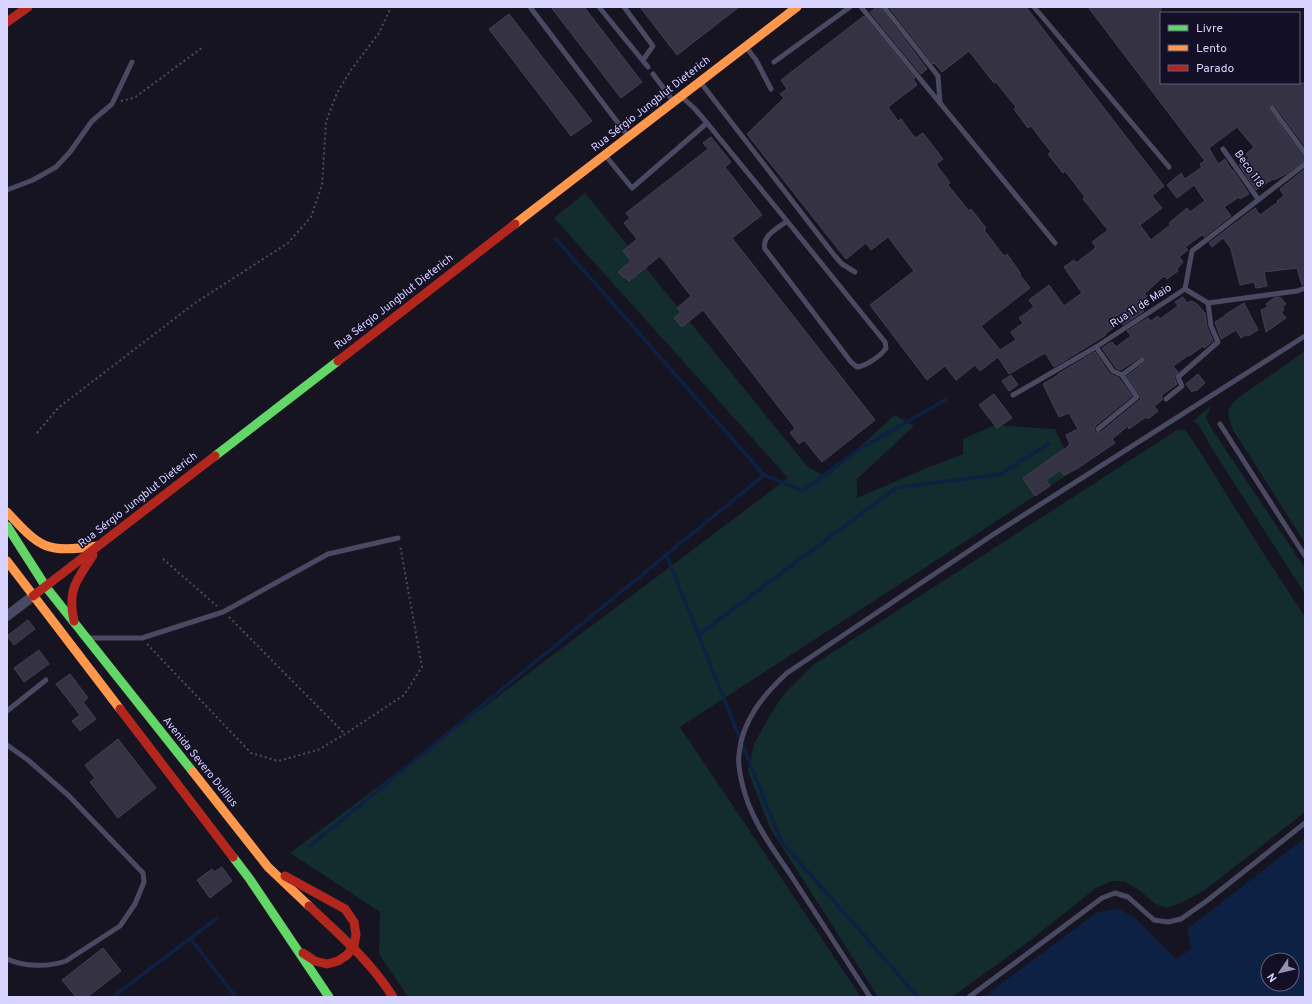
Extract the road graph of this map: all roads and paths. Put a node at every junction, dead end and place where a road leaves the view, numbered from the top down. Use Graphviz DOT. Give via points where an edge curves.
graph roads {
  1 [pos="28,7"];
  2 [pos="391,7"];
  3 [pos="530,7"];
  4 [pos="599,7"];
  5 [pos="624,7"];
  6 [pos="797,7"];
  7 [pos="850,7"];
  8 [pos="861,7"];
  9 [pos="884,7"];
  10 [pos="1034,7"];
  11 [pos="7,22"];
  12 [pos="745,46"];
  13 [pos="203,47"];
  14 [pos="643,60"];
  15 [pos="132,62"];
  16 [pos="774,62"];
  17 [pos="648,67"];
  18 [pos="654,74"];
  19 [pos="700,82"];
  20 [pos="771,89"];
  21 [pos="677,99"];
  22 [pos="940,103"];
  23 [pos="112,104"];
  24 [pos="1272,108"];
  25 [pos="707,123"];
  26 [pos="628,136"];
  27 [pos="1223,149"];
  28 [pos="1305,154"];
  29 [pos="605,155"];
  30 [pos="1305,164"];
  31 [pos="1169,166"];
  32 [pos="7,190"];
  33 [pos="1258,200"];
  34 [pos="787,221"];
  35 [pos="1055,244"];
  36 [pos="855,272"];
  37 [pos="1305,288"];
  38 [pos="1185,289"];
  39 [pos="1208,303"];
  40 [pos="1305,336"];
  41 [pos="1096,347"];
  42 [pos="1142,360"];
  43 [pos="1122,375"];
  44 [pos="1013,395"];
  45 [pos="1166,399"];
  46 [pos="1220,424"];
  47 [pos="1098,429"];
  48 [pos="38,433"];
  49 [pos="7,512"];
  50 [pos="7,526"];
  51 [pos="398,538"];
  52 [pos="99,546"];
  53 [pos="1305,556"];
  54 [pos="163,559"];
  55 [pos="7,560"];
  56 [pos="46,587"];
  57 [pos="33,596"];
  58 [pos="223,612"];
  59 [pos="8,613"];
  60 [pos="74,624"];
  61 [pos="85,638"];
  62 [pos="142,638"];
  63 [pos="46,680"];
  64 [pos="7,711"];
  65 [pos="345,734"];
  66 [pos="7,746"];
  67 [pos="1305,823"];
  68 [pos="268,866"];
  69 [pos="288,933"];
  70 [pos="354,948"];
  71 [pos="7,959"];
  72 [pos="329,997"];
  73 [pos="394,997"];
  74 [pos="870,997"];
  75 [pos="968,997"];
  1 -- 11 [label="main road"];
  2 -- 48 [label="path" via="379,33 351,70 334,100 326,122 322,185 310,217 288,243 195,303 58,408"];
  3 -- 26 [label="lane"];
  4 -- 14 [label="lane"];
  5 -- 14 [label="lane" via="653,46"];
  6 -- 12 [label="main road, Rua Sérgio Jungblut Dieterich"];
  7 -- 16 [label="lane"];
  8 -- 22 [label="lane"];
  9 -- 22 [label="lane" via="938,76"];
  10 -- 31 [label="lane"];
  12 -- 19 [label="main road, Rua Sérgio Jungblut Dieterich"];
  12 -- 20 [label="lane" via="756,60"];
  13 -- 23 [label="path" via="134,98"];
  14 -- 17 [label="lane"];
  15 -- 23 [label="lane"];
  18 -- 21 [label="lane"];
  19 -- 21 [label="main road, Rua Sérgio Jungblut Dieterich"];
  19 -- 36 [label="lane" via="834,255"];
  21 -- 25 [label="lane" via="695,109"];
  21 -- 26 [label="main road, Rua Sérgio Jungblut Dieterich"];
  22 -- 35 [label="lane"];
  23 -- 32 [label="lane" via="92,121 70,152 56,166 33,180"];
  24 -- 28 [label="lane"];
  25 -- 29 [label="lane" via="632,188"];
  25 -- 34 [label="lane"];
  26 -- 29 [label="main road, Rua Sérgio Jungblut Dieterich"];
  27 -- 33 [label="lane, Beco 118"];
  29 -- 52 [label="main road, Rua Sérgio Jungblut Dieterich"];
  30 -- 33 [label="lane, Rua 11 de Maio"];
  33 -- 38 [label="lane, Rua 11 de Maio" via="1192,251"];
  34 -- 34 [label="lane" via="885,342 886,348 883,352 862,366 857,367 851,362 765,249 763,244 766,238"];
  37 -- 39 [label="lane"];
  38 -- 39 [label="lane"];
  38 -- 41 [label="lane, Rua 11 de Maio"];
  39 -- 45 [label="lane" via="1218,342 1178,377 1182,386"];
  40 -- 74 [label="lane" via="994,534 806,660 787,673 757,705 746,725 739,755 741,780 751,810"];
  41 -- 43 [label="lane" via="1113,371"];
  41 -- 44 [label="lane, Rua 11 de Maio"];
  42 -- 43 [label="lane"];
  43 -- 47 [label="lane" via="1137,397"];
  46 -- 53 [label="lane"];
  49 -- 52 [label="main road" via="30,537 49,548 72,550"];
  50 -- 56 [label="main road, Avenida Severo Dullius"];
  51 -- 58 [label="lane" via="328,554"];
  51 -- 65 [label="path" via="422,667 404,695"];
  52 -- 56 [label="main road, Rua Sérgio Jungblut Dieterich"];
  52 -- 60 [label="main road" via="70,595"];
  54 -- 58 [label="path"];
  55 -- 57 [label="main road"];
  56 -- 57 [label="main road, Rua Sérgio Jungblut Dieterich"];
  56 -- 60 [label="main road, Avenida Severo Dullius"];
  57 -- 59 [label="street, Rua Sérgio Jungblut Dieterich"];
  57 -- 69 [label="main road" via="249,878"];
  58 -- 62 [label="lane"];
  58 -- 65 [label="path"];
  60 -- 61 [label="main road, Avenida Severo Dullius"];
  61 -- 62 [label="lane"];
  61 -- 68 [label="main road, Avenida Severo Dullius"];
  62 -- 65 [label="path" via="252,753 278,761 318,750"];
  63 -- 64 [label="lane"];
  66 -- 71 [label="lane" via="28,760 68,795 131,859 144,877 135,904 117,930 66,961 39,965 21,964"];
  67 -- 75 [label="lane" via="1181,919 1168,922 1154,920 1128,897 1115,893 1102,898"];
  68 -- 70 [label="main road, Avenida Severo Dullius"];
  68 -- 70 [label="main road" via="345,909 356,926"];
  69 -- 70 [label="main road" via="304,954 311,960 321,963 331,964 341,960"];
  69 -- 72 [label="main road"];
  70 -- 73 [label="main road, Avenida Severo Dullius"];
}
